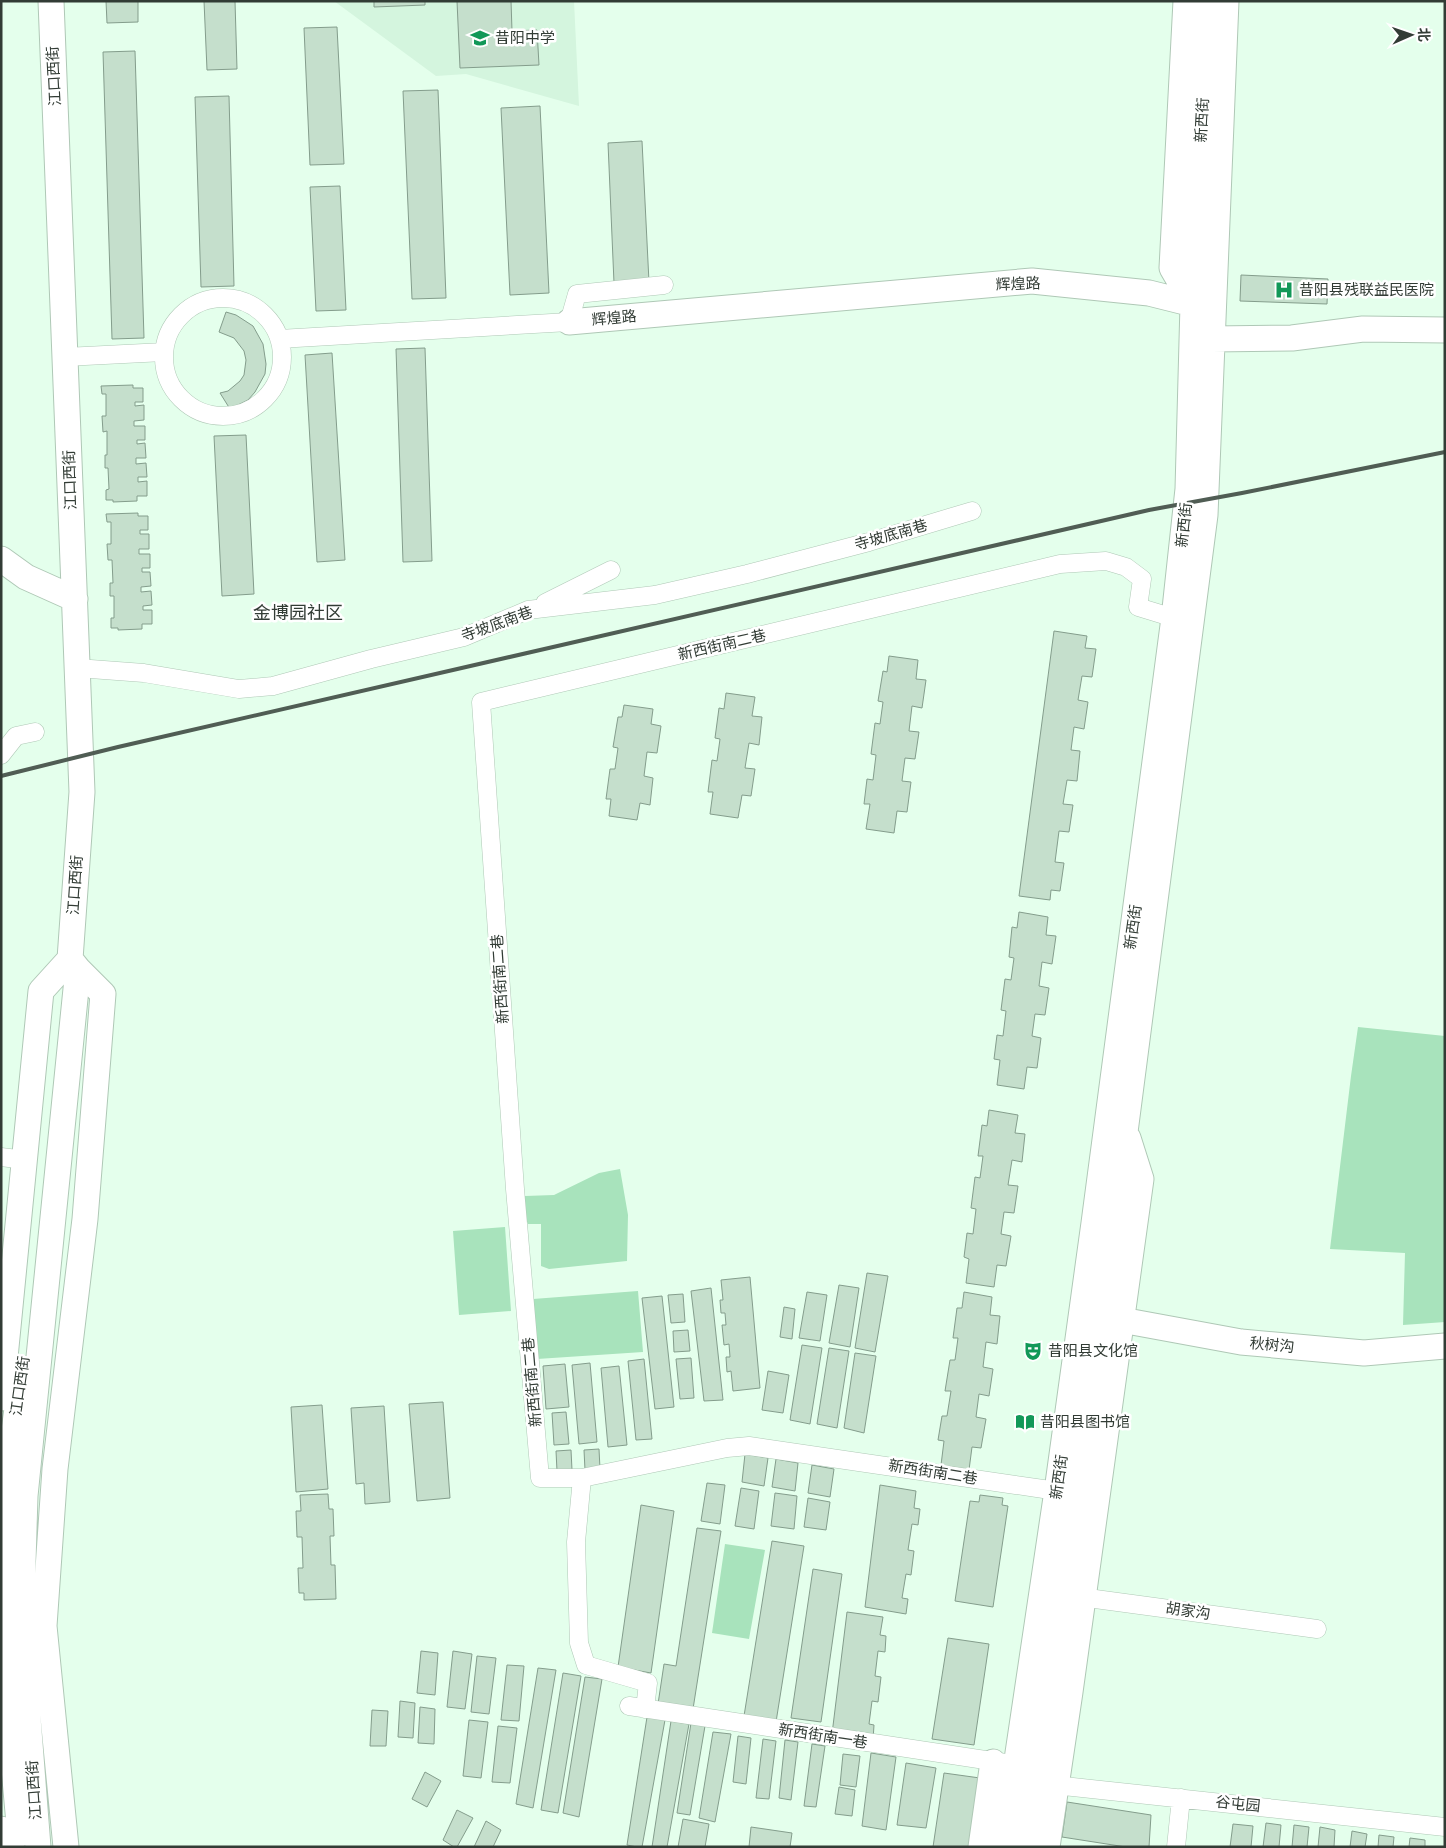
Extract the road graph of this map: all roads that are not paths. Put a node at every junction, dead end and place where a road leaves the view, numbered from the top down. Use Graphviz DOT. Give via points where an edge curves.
graph roads {
  1 [pos="50,1"];
  2 [pos="1186,1"];
  3 [pos="1208,1"];
  4 [pos="1226,1"];
  5 [pos="664,285"];
  6 [pos="1193,304"];
  7 [pos="569,322"];
  8 [pos="1445,330"];
  9 [pos="279,339"];
  10 [pos="1212,339"];
  11 [pos="164,352"];
  12 [pos="65,357"];
  13 [pos="972,511"];
  14 [pos="1,559"];
  15 [pos="611,570"];
  16 [pos="75,599"];
  17 [pos="528,610"];
  18 [pos="1174,618"];
  19 [pos="77,668"];
  20 [pos="35,732"];
  21 [pos="1,755"];
  22 [pos="70,966"];
  23 [pos="13,1158"];
  24 [pos="37,1218"];
  25 [pos="85,1219"];
  26 [pos="20,1313"];
  27 [pos="1111,1319"];
  28 [pos="1445,1346"];
  29 [pos="1,1398"];
  30 [pos="55,1469"];
  31 [pos="13,1471"];
  32 [pos="582,1478"];
  33 [pos="1058,1491"];
  34 [pos="1072,1596"];
  35 [pos="17,1629"];
  36 [pos="1317,1629"];
  37 [pos="1024,1774"];
  38 [pos="1181,1798"];
  39 [pos="1445,1826"];
  40 [pos="1,1829"];
  41 [pos="4,1847"];
  42 [pos="21,1847"];
  43 [pos="38,1847"];
  44 [pos="66,1847"];
  45 [pos="981,1847"];
  46 [pos="1004,1847"];
  47 [pos="1023,1847"];
  48 [pos="1047,1847"];
  49 [pos="1176,1847"];
  1 -- 12 [label="main road, 江口西街"];
  2 -- 6 [label="main road" via="1172,268"];
  3 -- 6 [label="main road, 新西街"];
  4 -- 10 [label="main road, 新西街"];
  5 -- 7 [label="street" via="577,294"];
  6 -- 7 [label="main road, 辉煌路" via="1149,293 1032,281"];
  6 -- 10 [label="main road"];
  6 -- 18 [label="main road, 新西街" via="1188,489"];
  7 -- 9 [label="street"];
  8 -- 10 [label="main road" via="1362,329 1292,338"];
  9 -- 11 [label="street" via="266,317 257,309 234,299 222,298 187,310 171,329"];
  9 -- 11 [label="street" via="281,364 273,388 255,406 231,415 207,414 187,404 167,376"];
  10 -- 27 [label="main road, 新西街" via="1205,515 1126,1128"];
  11 -- 12 [label="street"];
  12 -- 16 [label="main road, 江口西街"];
  13 -- 17 [label="street, 寺坡底南巷" via="869,542 655,595"];
  14 -- 16 [label="main road" via="26,578"];
  15 -- 17 [label="street"];
  16 -- 19 [label="main road, 江口西街"];
  17 -- 19 [label="street, 寺坡底南巷" via="464,637 273,686 239,689 144,673"];
  18 -- 32 [label="street, 新西街南二巷" via="1138,608 1142,579 1126,567 1106,561 1060,564 481,702 515,1189 540,1478"];
  18 -- 33 [label="main road, 新西街"];
  19 -- 22 [label="main road, 江口西街" via="82,792"];
  20 -- 21 [label="street" via="16,736"];
  22 -- 23 [label="main road" via="41,991"];
  22 -- 24 [label="main road, 江口西街"];
  22 -- 25 [label="main road" via="103,994"];
  23 -- 24 [label="main road"];
  24 -- 25 [label="main road"];
  24 -- 26 [label="main road, 江口西街"];
  24 -- 31 [label="main road, 江口西街"];
  25 -- 30 [label="main road"];
  26 -- 29 [label="main road"];
  26 -- 31 [label="main road, 江口西街"];
  27 -- 28 [label="main road, 秋树沟" via="1241,1342 1364,1354"];
  27 -- 34 [label="main road, 新西街"];
  30 -- 31 [label="main road"];
  30 -- 35 [label="main road"];
  31 -- 35 [label="main road, 江口西街" via="4,1538"];
  32 -- 33 [label="street, 新西街南二巷" via="726,1448 750,1446"];
  32 -- 37 [label="street, 新西街南一巷" via="576,1542 579,1642 586,1665 648,1683 637,1707"];
  33 -- 37 [label="main road, 新西街"];
  34 -- 36 [label="street, 胡家沟"];
  34 -- 37 [label="main road, 新西街"];
  35 -- 42 [label="main road, 江口西街" via="4,1670"];
  35 -- 43 [label="main road, 江口西街"];
  35 -- 44 [label="main road"];
  37 -- 38 [label="street, 谷屯园"];
  37 -- 45 [label="main road"];
  37 -- 46 [label="main road, 新西街"];
  37 -- 47 [label="main road, 新西街"];
  37 -- 48 [label="main road"];
  38 -- 39 [label="street, 谷屯园"];
  38 -- 49 [label="street"];
  40 -- 41 [label="main road"];
}
